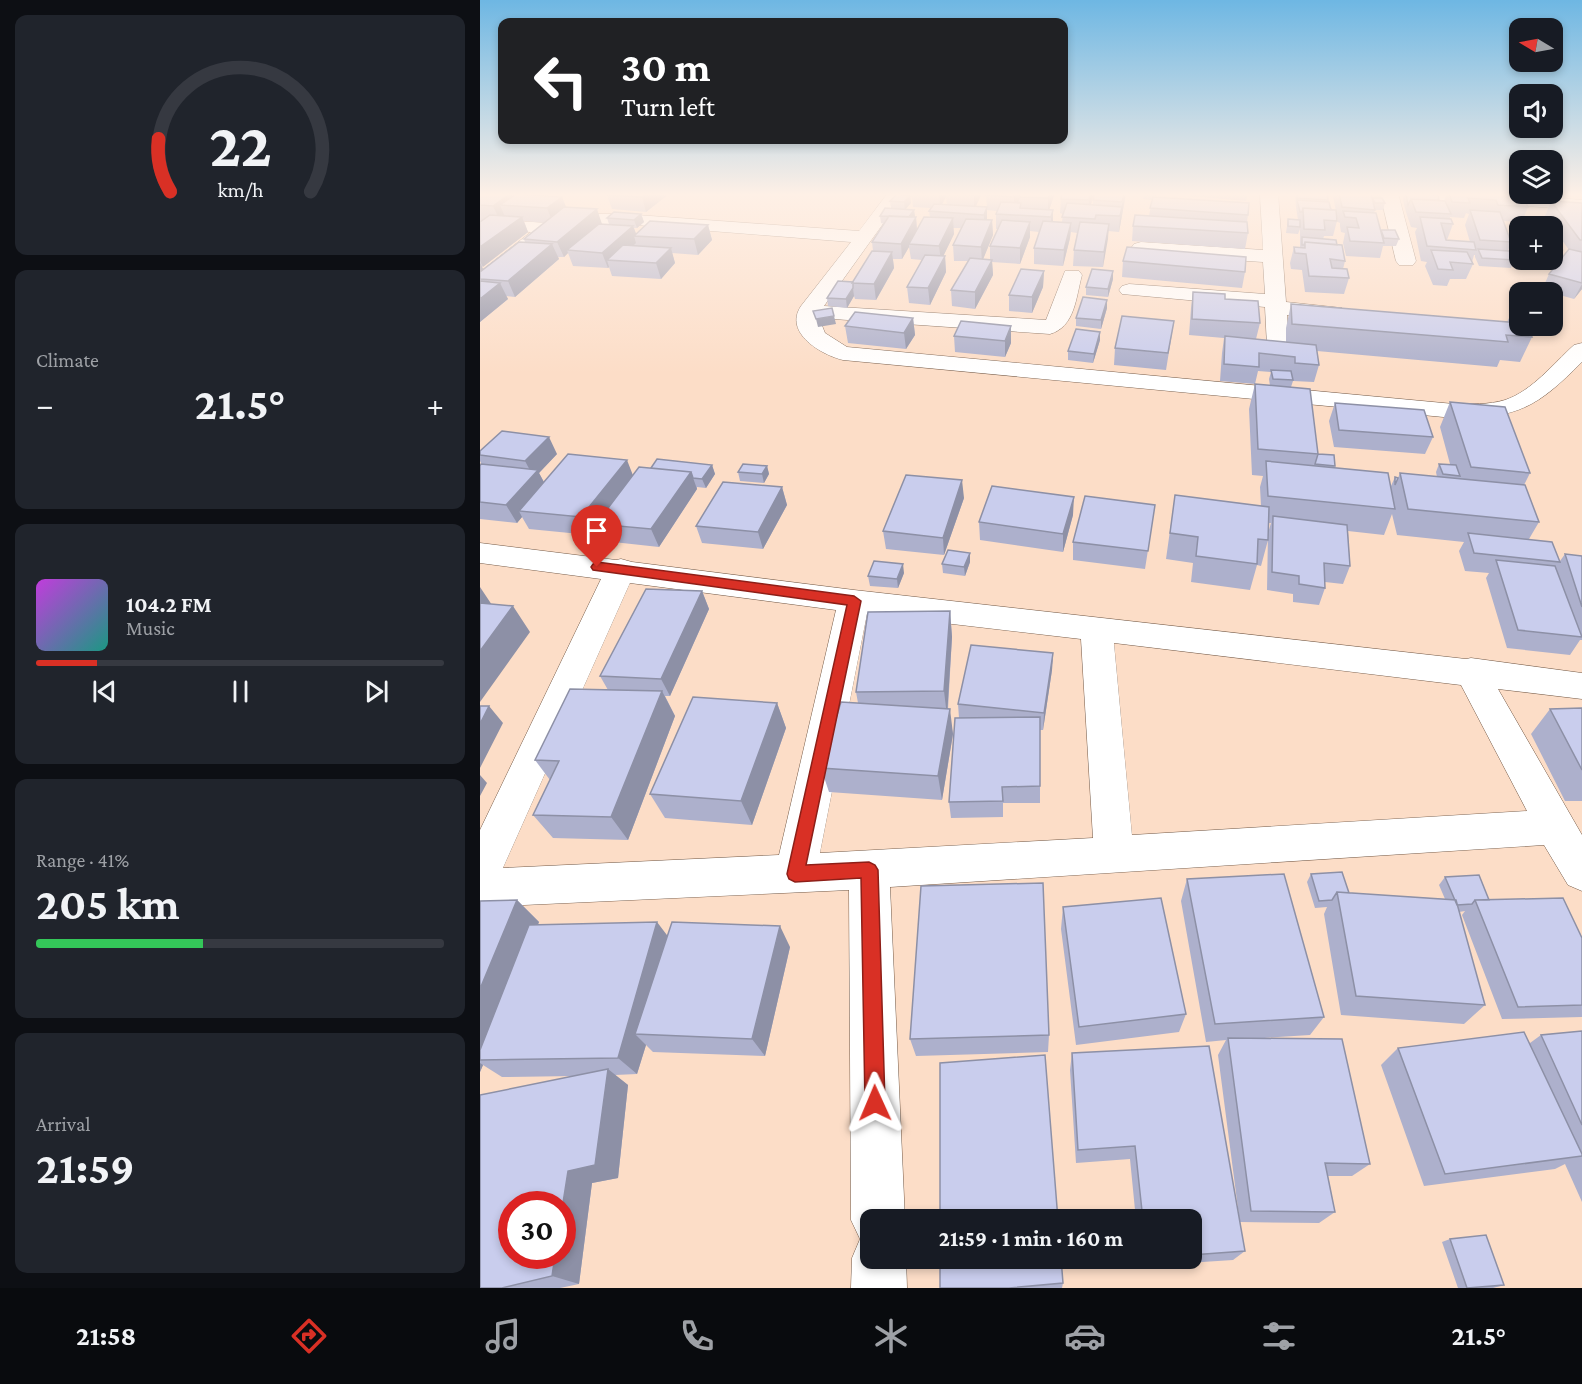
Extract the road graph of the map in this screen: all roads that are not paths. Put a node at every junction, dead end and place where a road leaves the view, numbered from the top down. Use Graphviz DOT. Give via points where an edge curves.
graph roads {
  1 [pos="516,253"];
  2 [pos="850,253"];
  3 [pos="1208,253"];
  4 [pos="1273,253"];
  5 [pos="1404,253"];
  6 [pos="1273,258"];
  7 [pos="1406,261"];
  8 [pos="1072,275"];
  9 [pos="480,282"];
  10 [pos="1129,290"];
  11 [pos="1275,304"];
  12 [pos="809,311"];
  13 [pos="1356,315"];
  14 [pos="1278,346"];
  15 [pos="1582,350"];
  16 [pos="480,553"];
  17 [pos="621,569"];
  18 [pos="854,601"];
  19 [pos="1097,630"];
  20 [pos="1471,671"];
  21 [pos="1582,686"];
  22 [pos="1555,827"];
  23 [pos="1114,855"];
  24 [pos="869,870"];
  25 [pos="1582,872"];
  26 [pos="480,873"];
  27 [pos="795,874"];
  28 [pos="480,888"];
  29 [pos="878,1209"];
  30 [pos="879,1269"];
  31 [pos="879,1288"];
  1 -- 9 [label="street"];
  2 -- 12 [label="street"];
  3 -- 6 [label="street"];
  4 -- 6 [label="street"];
  5 -- 7 [label="street"];
  6 -- 11 [label="street"];
  8 -- 12 [label="street" via="1058,322 1050,327"];
  10 -- 11 [label="street"];
  11 -- 13 [label="street"];
  11 -- 14 [label="street"];
  12 -- 15 [label="street" via="807,319 815,337 843,353 1454,411 1516,404"];
  16 -- 17 [label="street"];
  17 -- 18 [label="street"];
  17 -- 26 [label="street"];
  18 -- 19 [label="street"];
  18 -- 27 [label="street"];
  19 -- 20 [label="street"];
  19 -- 23 [label="street"];
  20 -- 21 [label="street"];
  20 -- 22 [label="street"];
  22 -- 23 [label="street"];
  22 -- 25 [label="street"];
  23 -- 24 [label="street"];
  24 -- 27 [label="street"];
  24 -- 29 [label="street"];
  27 -- 28 [label="street"];
  30 -- 31 [label="street"];
}
